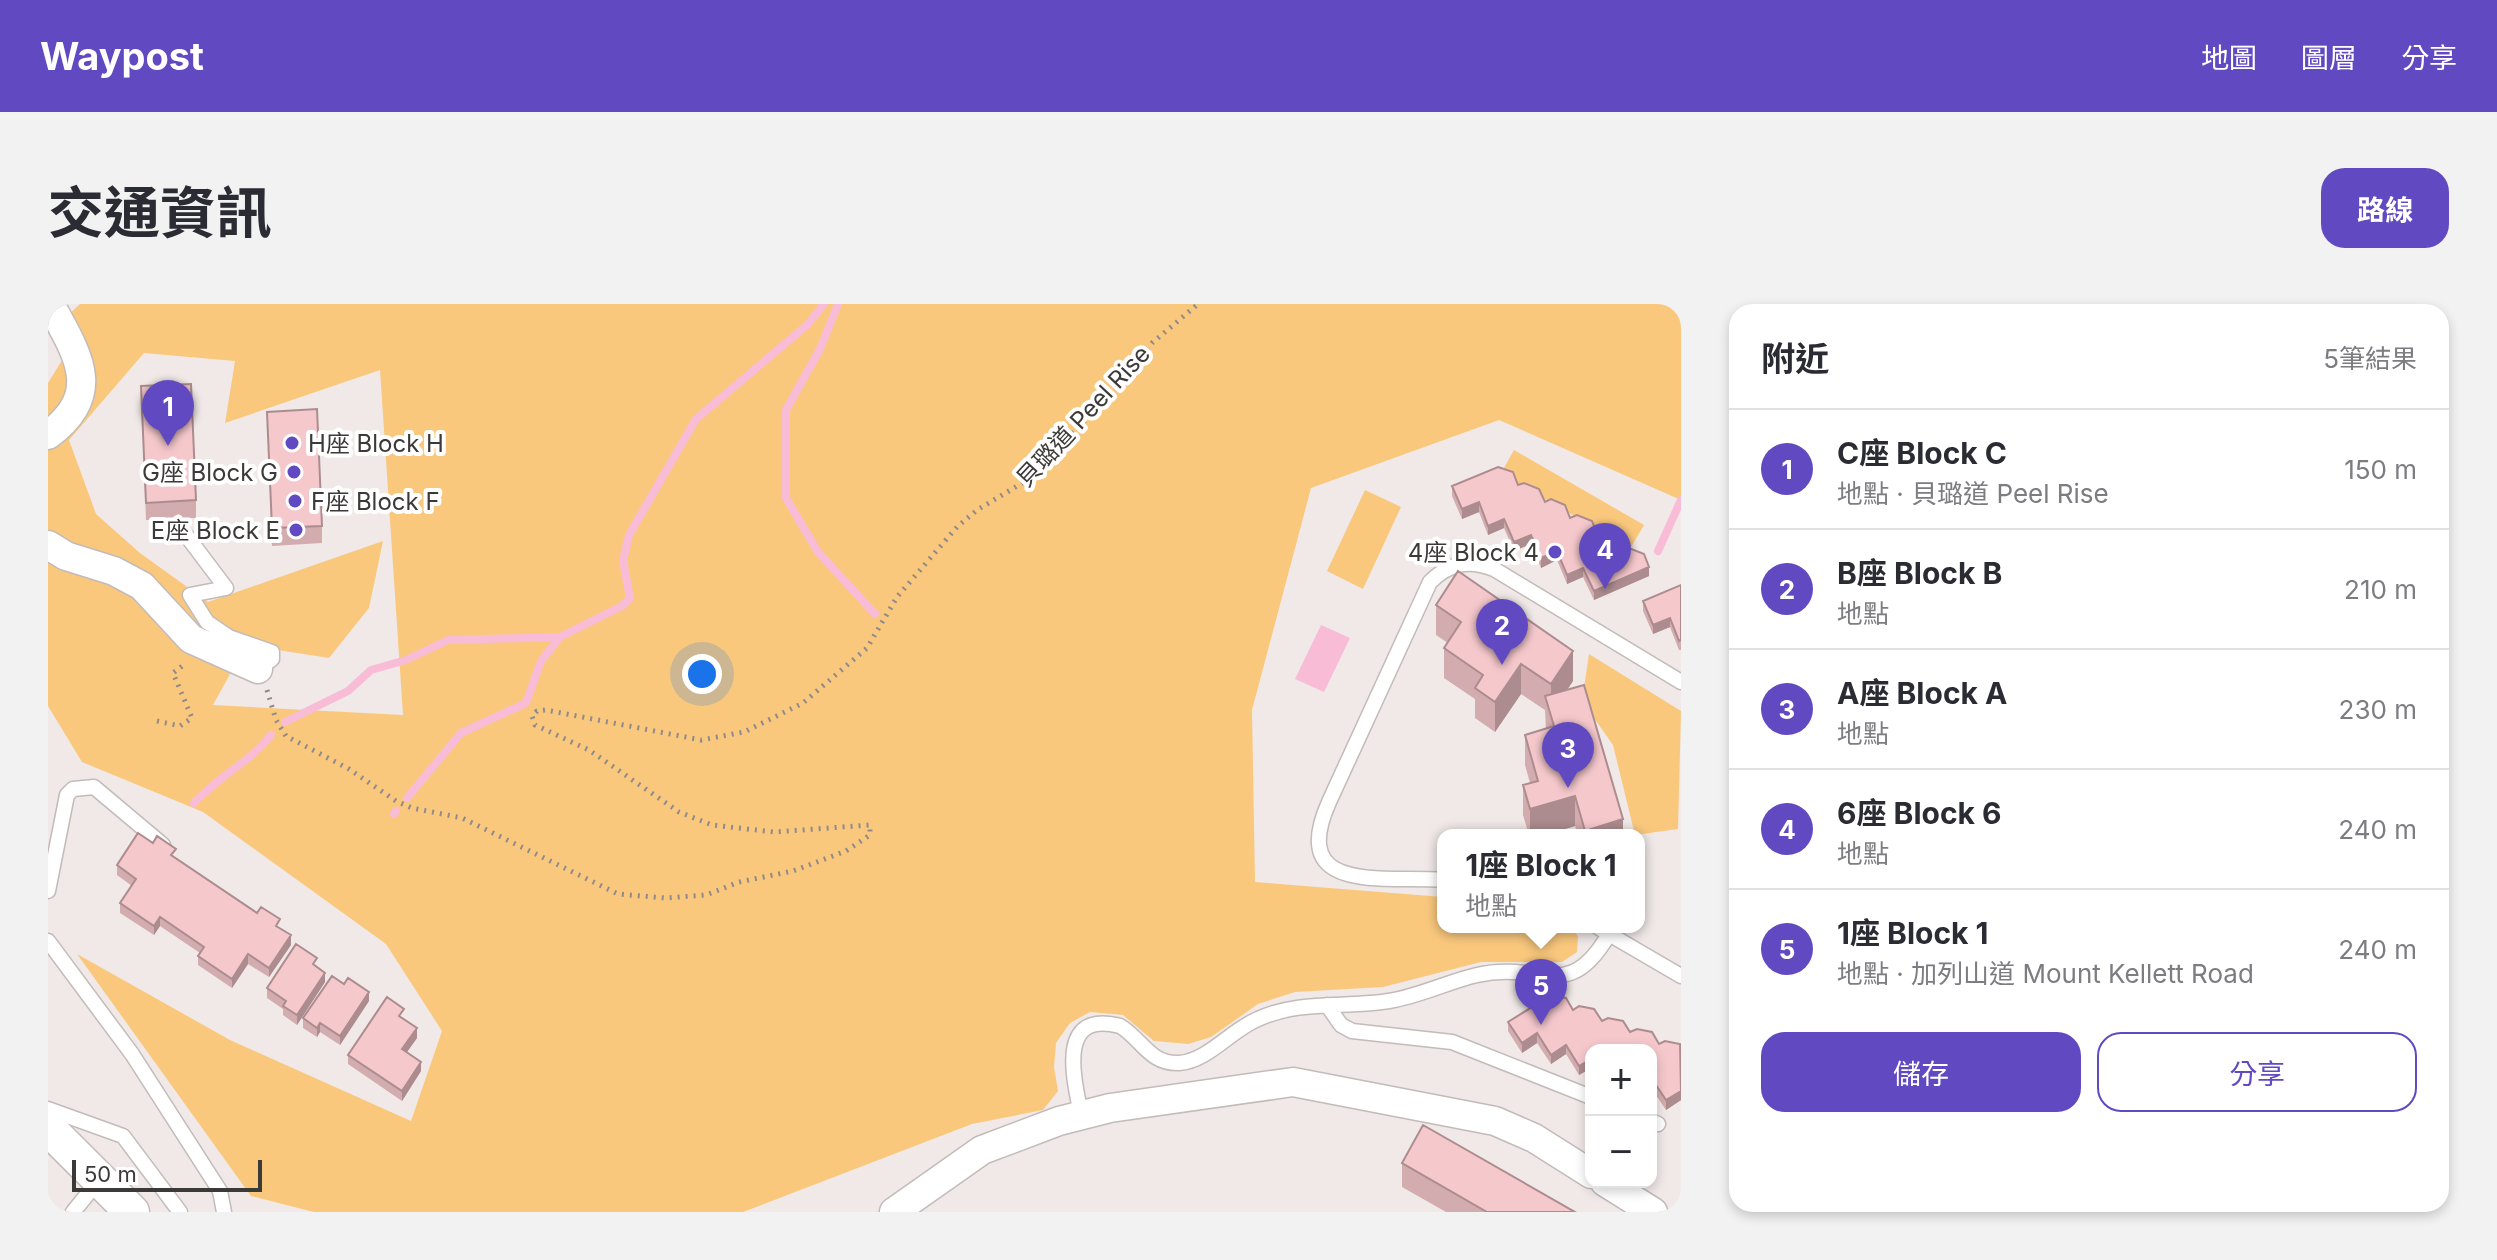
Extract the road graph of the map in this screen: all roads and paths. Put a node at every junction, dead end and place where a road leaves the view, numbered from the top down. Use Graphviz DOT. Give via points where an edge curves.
graph roads {
  1 [pos="50,304"];
  2 [pos="1198,304"];
  3 [pos="48,435"];
  4 [pos="186,535"];
  5 [pos="48,545"];
  6 [pos="196,666"];
  7 [pos="258,669"];
  8 [pos="1681,682"];
  9 [pos="157,721"];
  10 [pos="163,845"];
  11 [pos="1437,880"];
  12 [pos="48,891"];
  13 [pos="1602,933"];
  14 [pos="1608,933"];
  15 [pos="48,941"];
  16 [pos="1681,976"];
  17 [pos="1327,1005"];
  18 [pos="1585,1095"];
  19 [pos="48,1109"];
  20 [pos="1081,1114"];
  21 [pos="48,1128"];
  22 [pos="1585,1170"];
  23 [pos="100,1179"];
  24 [pos="1615,1188"];
  25 [pos="73,1212"];
  26 [pos="132,1212"];
  27 [pos="180,1212"];
  28 [pos="224,1212"];
  29 [pos="894,1212"];
  30 [pos="1653,1212"];
  1 -- 3 [label="street" via="79,362 82,386 74,410"];
  2 -- 7 [label="path, 貝璐道 Peel Rise" via="1152,343 1029,479 957,527 897,597 867,648 803,703 744,732 701,740 546,710 532,716 535,725 589,750 679,812 712,825 774,832 870,825 872,832 865,840 837,854 706,895 618,894 462,818 405,806 294,741 278,725"];
  4 -- 7 [label="lane" via="226,588 190,595 207,622 229,637 272,652 272,659"];
  5 -- 7 [label="street" via="142,586 185,635"];
  6 -- 9 [label="path" via="185,663 173,673 192,718 180,726"];
  8 -- 11 [label="lane" via="1494,569 1469,562 1437,574 1318,826 1317,839 1325,862 1342,874"];
  10 -- 12 [label="lane" via="94,787 73,789 67,795"];
  13 -- 17 [label="lane" via="1589,964 1567,975 1502,971 1389,1001"];
  14 -- 16 [label="lane"];
  15 -- 28 [label="lane" via="132,1054 220,1191"];
  17 -- 18 [label="lane" via="1352,1031 1452,1042"];
  17 -- 20 [label="lane" via="1258,1018 1201,1056 1179,1063 1148,1053 1120,1026 1092,1027 1078,1039 1071,1057"];
  19 -- 27 [label="lane" via="123,1136"];
  20 -- 22 [label="street" via="1273,1083 1306,1083 1507,1125"];
  20 -- 29 [label="street" via="993,1143"];
  21 -- 23 [label="street"];
  23 -- 25 [label="lane"];
  23 -- 26 [label="street"];
  24 -- 30 [label="street"];
}
